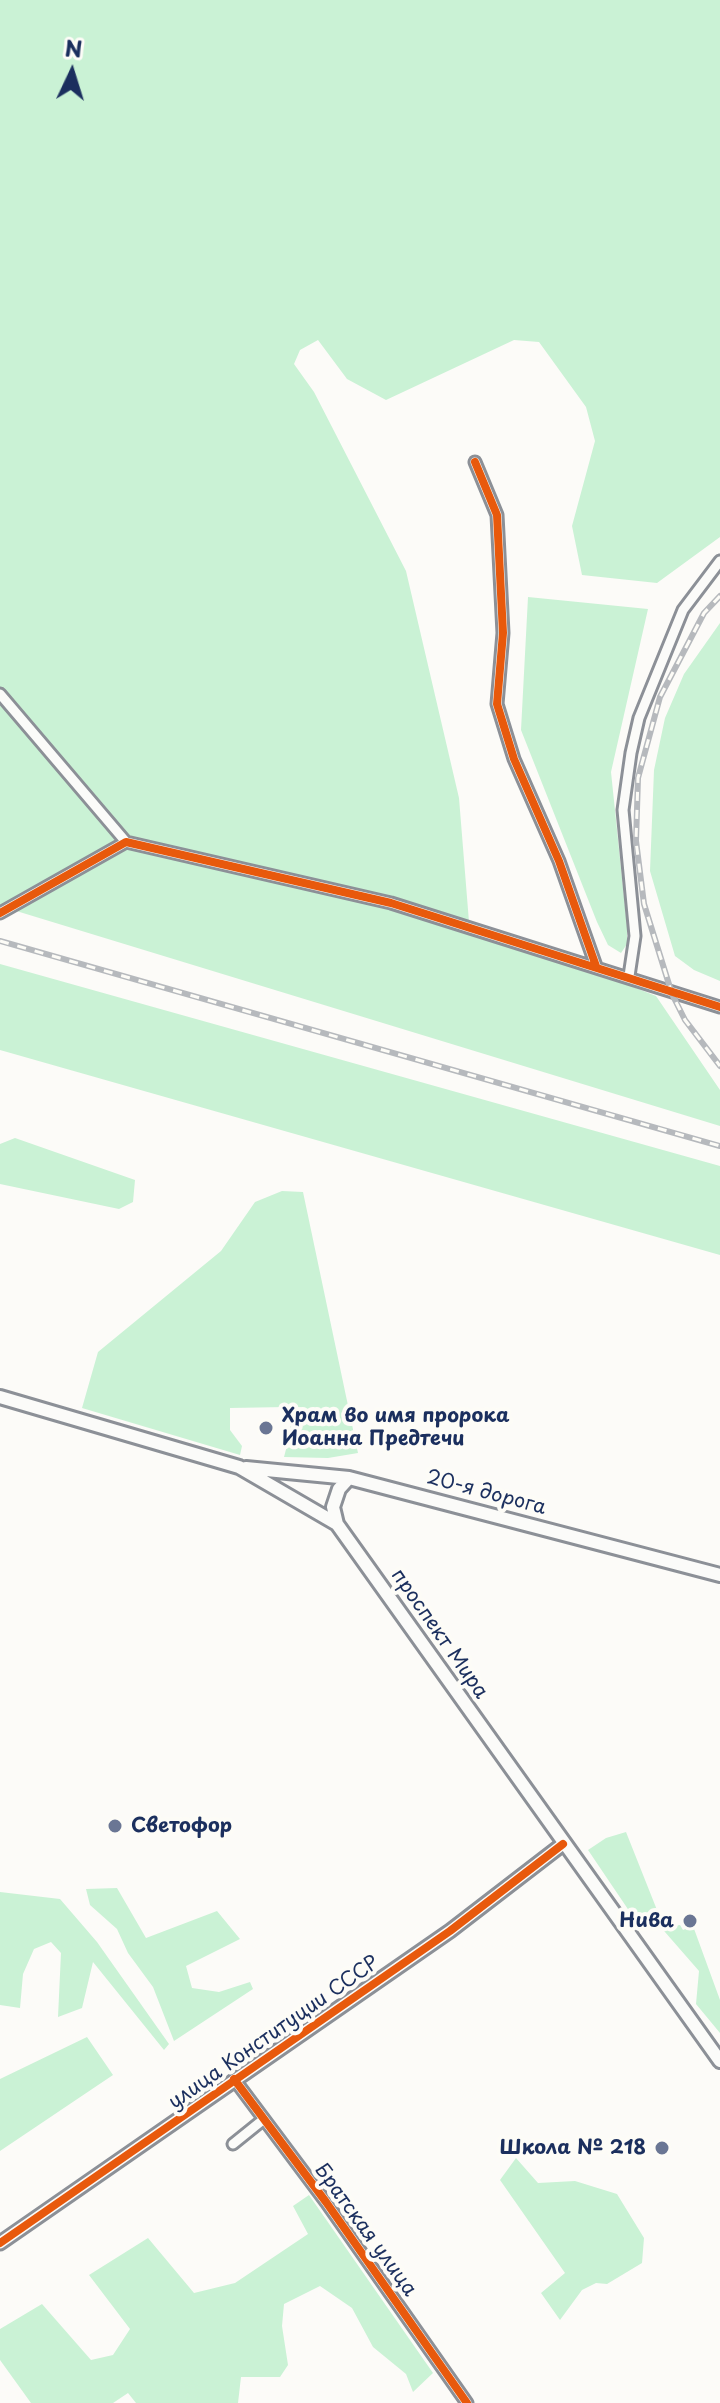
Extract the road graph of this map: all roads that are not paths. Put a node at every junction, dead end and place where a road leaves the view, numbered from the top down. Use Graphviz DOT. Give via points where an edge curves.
graph roads {
  1 [pos="475,462"];
  2 [pos="720,561"];
  3 [pos="0,694"];
  4 [pos="126,842"];
  5 [pos="0,913"];
  6 [pos="596,966"];
  7 [pos="629,976"];
  8 [pos="720,1007"];
  9 [pos="0,1397"];
  10 [pos="239,1467"];
  11 [pos="349,1478"];
  12 [pos="337,1524"];
  13 [pos="720,1575"];
  14 [pos="563,1844"];
  15 [pos="720,2061"];
  16 [pos="234,2079"];
  17 [pos="264,2119"];
  18 [pos="233,2144"];
  19 [pos="0,2243"];
  20 [pos="467,2403"];
  1 -- 6 [label="street" via="497,515 503,633 497,704"];
  2 -- 7 [label="street" via="683,610 639,718 631,753 623,810 635,936"];
  3 -- 4 [label="street"];
  4 -- 5 [label="street"];
  4 -- 6 [label="street" via="391,903"];
  6 -- 7 [label="street"];
  7 -- 8 [label="street"];
  9 -- 10 [label="main road, проспект Мира"];
  10 -- 11 [label="main road, 20-я дорога"];
  10 -- 12 [label="main road, проспект Мира"];
  11 -- 12 [label="main road" via="333,1507"];
  11 -- 13 [label="main road, 20-я дорога"];
  12 -- 14 [label="main road, проспект Мира"];
  14 -- 15 [label="main road, проспект Мира"];
  14 -- 16 [label="street, улица Конституции СССР" via="438,1939"];
  16 -- 17 [label="street, Братская улица"];
  16 -- 19 [label="street, улица Конституции СССР"];
  17 -- 18 [label="street"];
  17 -- 20 [label="street, Братская улица"];
}
